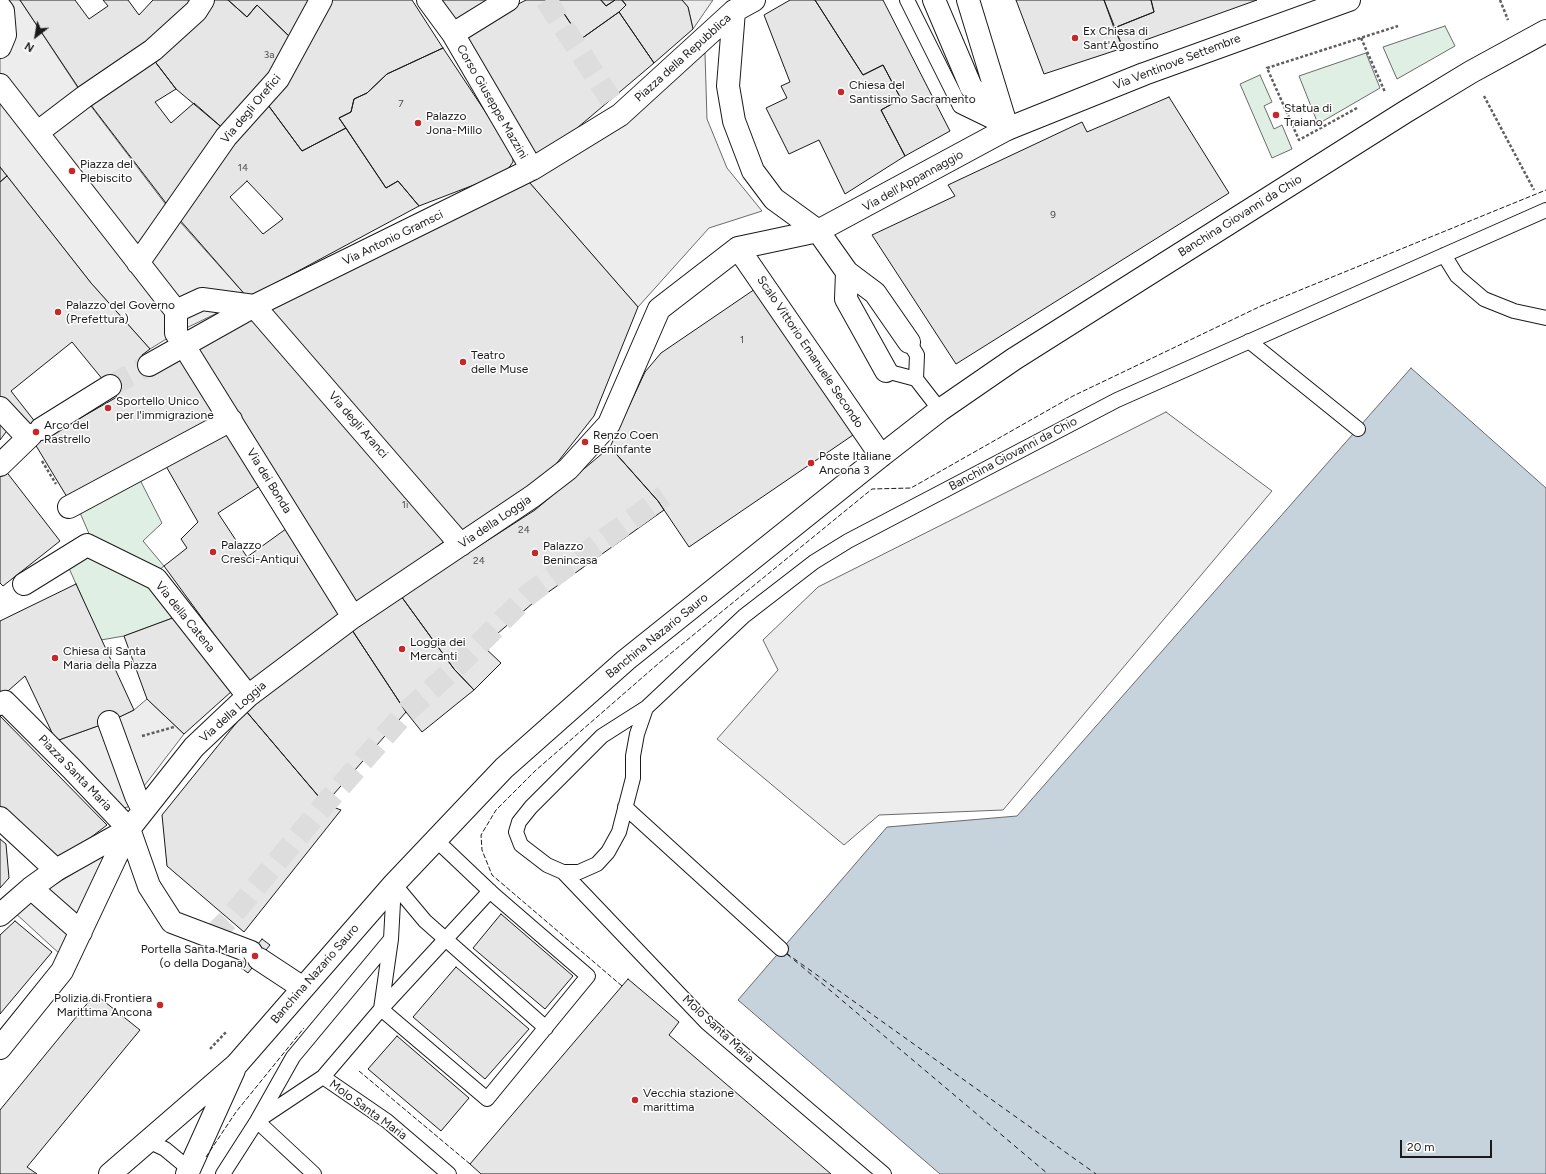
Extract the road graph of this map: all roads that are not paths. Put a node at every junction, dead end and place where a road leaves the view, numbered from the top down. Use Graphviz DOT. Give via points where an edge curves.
graph roads {
  1 [pos="203,0"];
  2 [pos="321,0"];
  3 [pos="428,0"];
  4 [pos="508,0"];
  5 [pos="754,0"];
  6 [pos="907,0"];
  7 [pos="934,0"];
  8 [pos="968,0"];
  9 [pos="1349,0"];
  10 [pos="730,6"];
  11 [pos="0,7"];
  12 [pos="1546,31"];
  13 [pos="453,34"];
  14 [pos="0,46"];
  15 [pos="0,85"];
  16 [pos="1007,129"];
  17 [pos="38,132"];
  18 [pos="532,169"];
  19 [pos="1546,210"];
  20 [pos="818,231"];
  21 [pos="738,248"];
  22 [pos="1444,255"];
  23 [pos="138,263"];
  24 [pos="847,272"];
  25 [pos="254,306"];
  26 [pos="176,311"];
  27 [pos="1546,318"];
  28 [pos="1249,341"];
  29 [pos="909,342"];
  30 [pos="184,346"];
  31 [pos="149,365"];
  32 [pos="886,371"];
  33 [pos="916,379"];
  34 [pos="110,386"];
  35 [pos="0,408"];
  36 [pos="940,410"];
  37 [pos="231,420"];
  38 [pos="1358,428"];
  39 [pos="33,434"];
  40 [pos="881,456"];
  41 [pos="0,465"];
  42 [pos="69,507"];
  43 [pos="460,545"];
  44 [pos="24,584"];
  45 [pos="353,617"];
  46 [pos="248,696"];
  47 [pos="2,703"];
  48 [pos="646,708"];
  49 [pos="109,722"];
  50 [pos="625,807"];
  51 [pos="143,810"];
  52 [pos="0,818"];
  53 [pos="129,829"];
  54 [pos="436,838"];
  55 [pos="56,870"];
  56 [pos="562,872"];
  57 [pos="394,884"];
  58 [pos="31,888"];
  59 [pos="490,890"];
  60 [pos="0,915"];
  61 [pos="81,932"];
  62 [pos="391,939"];
  63 [pos="445,939"];
  64 [pos="781,949"];
  65 [pos="303,988"];
  66 [pos="381,1009"];
  67 [pos="546,1028"];
  68 [pos="0,1048"];
  69 [pos="237,1064"];
  70 [pos="323,1077"];
  71 [pos="257,1121"];
  72 [pos="148,1141"];
  73 [pos="188,1172"];
  74 [pos="110,1174"];
  75 [pos="223,1174"];
  76 [pos="314,1174"];
  77 [pos="449,1174"];
  78 [pos="884,1174"];
  1 -- 17 [label="street" via="196,11 153,50"];
  2 -- 23 [label="street, Via degli Orefici" via="278,79 226,137"];
  3 -- 13 [label="street, Corso Giuseppe Mazzini"];
  4 -- 13 [label="street, Corso Giuseppe Mazzini"];
  5 -- 10 [label="street"];
  6 -- 16 [label="lane" via="960,106"];
  7 -- 16 [label="street" via="971,87"];
  8 -- 16 [label="street"];
  9 -- 16 [label="street, Via Ventinove Settembre" via="1144,74"];
  10 -- 18 [label="street, Piazza della Repubblica" via="616,108"];
  10 -- 20 [label="street, Piazza della Repubblica" via="728,86 734,121 753,171 774,198"];
  11 -- 14 [label="street" via="3,11 5,35"];
  12 -- 36 [label="street, Banchina Giovanni da Chio" via="1405,112 1014,358"];
  13 -- 18 [label="street, Corso Giuseppe Mazzini"];
  15 -- 17 [label="street"];
  16 -- 20 [label="street, Via dell'Appannaggio"];
  17 -- 23 [label="street"];
  18 -- 25 [label="street, Via Antonio Gramsci"];
  19 -- 22 [label="lane, Banchina Giovanni da Chio"];
  20 -- 21 [label="street"];
  20 -- 24 [label="street"];
  21 -- 40 [label="street, Scalo Vittorio Emanuele Secondo"];
  21 -- 43 [label="street, Via della Loggia" via="659,309 608,424 568,469"];
  22 -- 27 [label="lane" via="1457,276 1484,299 1514,311"];
  22 -- 28 [label="lane, Banchina Giovanni da Chio"];
  23 -- 26 [label="street"];
  24 -- 29 [label="street" via="875,293"];
  24 -- 32 [label="street" via="846,299"];
  25 -- 26 [label="street" via="202,299"];
  25 -- 30 [label="street"];
  25 -- 43 [label="street, Via degli Aranci"];
  26 -- 30 [label="street" via="176,333"];
  28 -- 38 [label="lane"];
  28 -- 48 [label="lane, Banchina Giovanni da Chio" via="1117,400 848,541 814,562 744,616"];
  29 -- 33 [label="lane" via="917,355"];
  30 -- 31 [label="street"];
  30 -- 37 [label="street, Via dei Bonda"];
  32 -- 33 [label="lane"];
  33 -- 36 [label="lane"];
  34 -- 39 [label="street"];
  35 -- 39 [label="street"];
  36 -- 40 [label="street, Banchina Nazario Sauro"];
  37 -- 42 [label="street"];
  37 -- 45 [label="street, Via dei Bonda"];
  39 -- 41 [label="street"];
  40 -- 54 [label="street, Banchina Nazario Sauro" via="626,660 504,768"];
  43 -- 45 [label="street, Via della Loggia"];
  44 -- 46 [label="street, Via della Catena" via="87,545 156,579"];
  45 -- 46 [label="street, Via della Loggia"];
  46 -- 51 [label="street, Via della Loggia" via="194,747"];
  47 -- 53 [label="street, Piazza Santa Maria" via="71,768"];
  48 -- 50 [label="lane" via="637,734 633,778"];
  48 -- 56 [label="lane" via="602,736 530,807 519,822 516,832 522,845 547,866"];
  49 -- 51 [label="street"];
  50 -- 56 [label="lane" via="618,832 608,852 597,864 579,872"];
  50 -- 64 [label="lane"];
  51 -- 53 [label="street"];
  52 -- 55 [label="street"];
  53 -- 55 [label="street"];
  53 -- 61 [label="street"];
  53 -- 65 [label="street" via="149,886 172,922 255,956"];
  54 -- 57 [label="street, Banchina Nazario Sauro"];
  54 -- 59 [label="lane"];
  55 -- 58 [label="street"];
  56 -- 78 [label="lane, Molo Santa Maria" via="707,1023"];
  57 -- 62 [label="lane"];
  57 -- 63 [label="lane" via="425,921"];
  57 -- 65 [label="street, Banchina Nazario Sauro"];
  58 -- 60 [label="street"];
  58 -- 61 [label="street"];
  59 -- 63 [label="lane"];
  59 -- 67 [label="lane" via="588,976"];
  61 -- 68 [label="street" via="62,972"];
  62 -- 66 [label="lane"];
  62 -- 71 [label="lane" via="293,1057"];
  63 -- 66 [label="lane"];
  63 -- 67 [label="lane"];
  65 -- 69 [label="street, Banchina Nazario Sauro"];
  66 -- 67 [label="lane" via="487,1099"];
  66 -- 70 [label="lane"];
  69 -- 72 [label="street, Banchina Nazario Sauro"];
  69 -- 73 [label="street, Banchina Nazario Sauro"];
  70 -- 71 [label="lane"];
  70 -- 77 [label="lane, Molo Santa Maria" via="387,1121"];
  71 -- 75 [label="lane"];
  71 -- 76 [label="lane"];
  72 -- 73 [label="lane, Banchina Nazario Sauro" via="165,1149"];
  72 -- 74 [label="street, Banchina Nazario Sauro"];
}
